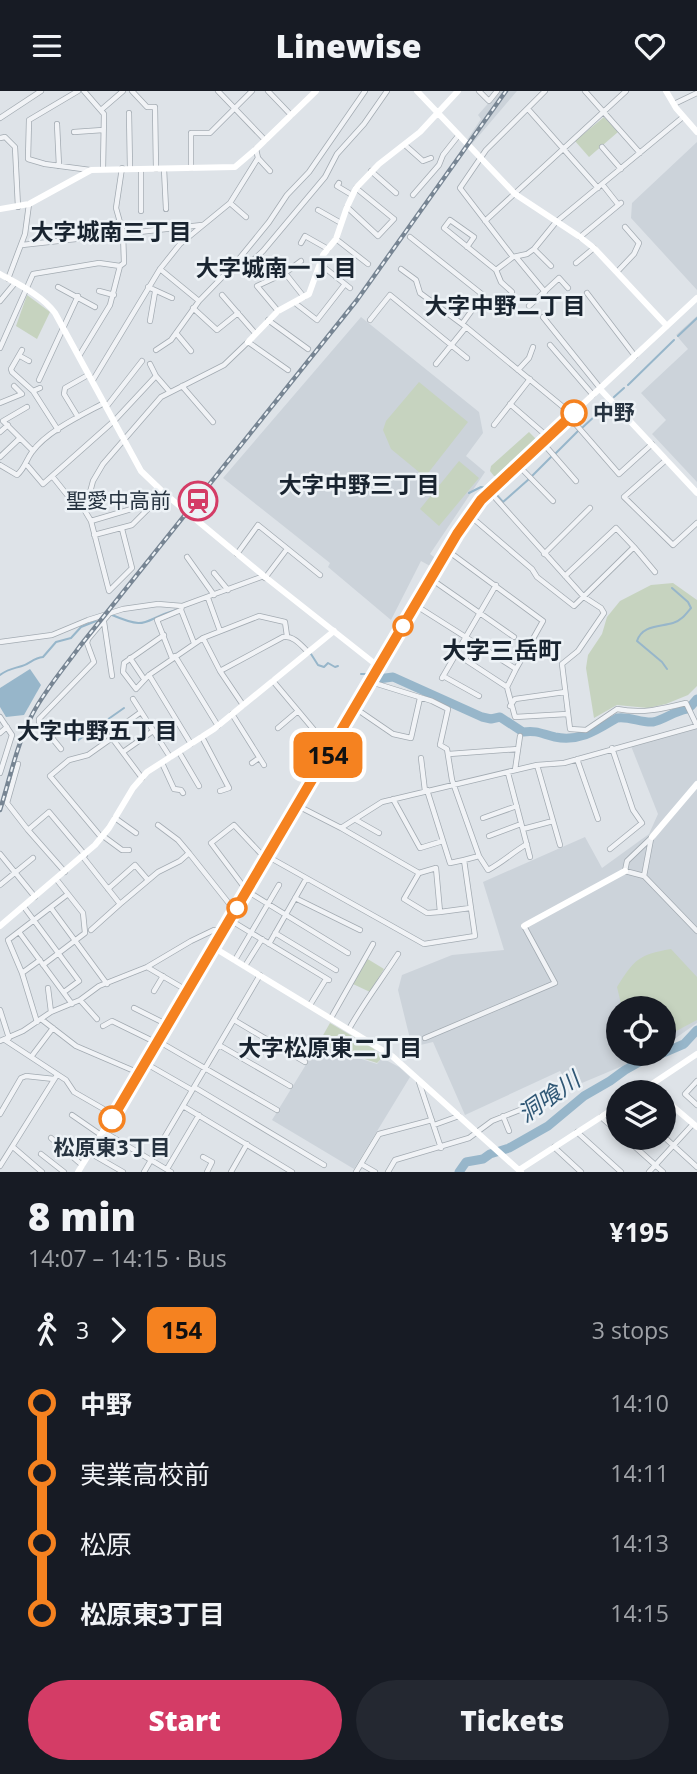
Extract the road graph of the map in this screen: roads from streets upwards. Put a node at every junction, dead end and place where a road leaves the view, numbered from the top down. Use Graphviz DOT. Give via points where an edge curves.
graph roads {
  1 [pos="41,91"];
  2 [pos="78,91"];
  3 [pos="84,91"];
  4 [pos="123,91"];
  5 [pos="132,91"];
  6 [pos="218,91"];
  7 [pos="252,91"];
  8 [pos="268,91"];
  9 [pos="316,91"];
  10 [pos="365,91"];
  11 [pos="387,91"];
  12 [pos="458,91"];
  13 [pos="479,91"];
  14 [pos="497,91"];
  15 [pos="545,91"];
  16 [pos="585,91"];
  17 [pos="626,91"];
  18 [pos="666,91"];
  19 [pos="420,92"];
  20 [pos="697,93"];
  21 [pos="674,104"];
  22 [pos="234,109"];
  23 [pos="528,109"];
  24 [pos="101,110"];
  25 [pos="604,112"];
  26 [pos="129,113"];
  27 [pos="436,113"];
  28 [pos="291,115"];
  29 [pos="684,117"];
  30 [pos="0,118"];
  31 [pos="57,124"];
  32 [pos="103,129"];
  33 [pos="75,132"];
  34 [pos="697,132"];
  35 [pos="458,136"];
  36 [pos="0,138"];
  37 [pos="265,140"];
  38 [pos="405,145"];
  39 [pos="15,147"];
  40 [pos="602,147"];
  41 [pos="563,148"];
  42 [pos="256,149"];
  43 [pos="640,153"];
  44 [pos="258,158"];
  45 [pos="431,158"];
  46 [pos="480,158"];
  47 [pos="28,159"];
  48 [pos="59,166"];
  49 [pos="130,168"];
  50 [pos="191,168"];
  51 [pos="103,169"];
  52 [pos="122,169"];
  53 [pos="141,169"];
  54 [pos="156,169"];
  55 [pos="164,169"];
  56 [pos="621,169"];
  57 [pos="91,170"];
  58 [pos="270,171"];
  59 [pos="370,171"];
  60 [pos="339,183"];
  61 [pos="600,186"];
  62 [pos="356,188"];
  63 [pos="396,193"];
  64 [pos="515,194"];
  65 [pos="352,195"];
  66 [pos="413,195"];
  67 [pos="230,203"];
  68 [pos="29,204"];
  69 [pos="347,207"];
  70 [pos="18,208"];
  71 [pos="0,209"];
  72 [pos="166,209"];
  73 [pos="318,210"];
  74 [pos="141,211"];
  75 [pos="246,217"];
  76 [pos="485,221"];
  77 [pos="556,222"];
  78 [pos="342,223"];
  79 [pos="202,225"];
  80 [pos="625,227"];
  81 [pos="124,233"];
  82 [pos="410,237"];
  83 [pos="580,237"];
  84 [pos="337,239"];
  85 [pos="301,243"];
  86 [pos="22,245"];
  87 [pos="467,247"];
  88 [pos="328,249"];
  89 [pos="534,249"];
  90 [pos="594,249"];
  91 [pos="514,256"];
  92 [pos="301,261"];
  93 [pos="250,263"];
  94 [pos="576,263"];
  95 [pos="320,264"];
  96 [pos="368,264"];
  97 [pos="551,266"];
  98 [pos="120,267"];
  99 [pos="160,269"];
  100 [pos="401,269"];
  101 [pos="496,270"];
  102 [pos="617,272"];
  103 [pos="285,273"];
  104 [pos="0,274"];
  105 [pos="8,279"];
  106 [pos="15,283"];
  107 [pos="58,286"];
  108 [pos="148,287"];
  109 [pos="568,288"];
  110 [pos="26,290"];
  111 [pos="99,291"];
  112 [pos="155,292"];
  113 [pos="545,292"];
  114 [pos="587,293"];
  115 [pos="114,295"];
  116 [pos="222,295"];
  117 [pos="78,296"];
  118 [pos="172,298"];
  119 [pos="305,298"];
  120 [pos="697,298"];
  121 [pos="199,301"];
  122 [pos="0,302"];
  123 [pos="295,303"];
  124 [pos="529,306"];
  125 [pos="95,307"];
  126 [pos="193,308"];
  127 [pos="278,311"];
  128 [pos="510,311"];
  129 [pos="237,313"];
  130 [pos="543,317"];
  131 [pos="268,320"];
  132 [pos="370,320"];
  133 [pos="150,321"];
  134 [pos="464,325"];
  135 [pos="63,326"];
  136 [pos="667,326"];
  137 [pos="176,333"];
  138 [pos="255,333"];
  139 [pos="248,342"];
  140 [pos="452,345"];
  141 [pos="550,345"];
  142 [pos="533,347"];
  143 [pos="0,348"];
  144 [pos="156,349"];
  145 [pos="308,349"];
  146 [pos="191,351"];
  147 [pos="79,356"];
  148 [pos="635,356"];
  149 [pos="467,358"];
  150 [pos="29,361"];
  151 [pos="142,361"];
  152 [pos="149,364"];
  153 [pos="436,364"];
  154 [pos="288,370"];
  155 [pos="518,370"];
  156 [pos="156,376"];
  157 [pos="91,377"];
  158 [pos="530,379"];
  159 [pos="40,380"];
  160 [pos="14,386"];
  161 [pos="182,386"];
  162 [pos="40,388"];
  163 [pos="600,389"];
  164 [pos="33,390"];
  165 [pos="169,391"];
  166 [pos="593,395"];
  167 [pos="0,403"];
  168 [pos="106,404"];
  169 [pos="510,404"];
  170 [pos="27,407"];
  171 [pos="78,417"];
  172 [pos="570,417"];
  173 [pos="115,420"];
  174 [pos="4,421"];
  175 [pos="213,422"];
  176 [pos="494,425"];
  177 [pos="58,430"];
  178 [pos="0,432"];
  179 [pos="20,438"];
  180 [pos="545,439"];
  181 [pos="126,440"];
  182 [pos="652,444"];
  183 [pos="33,451"];
  184 [pos="0,457"];
  185 [pos="667,459"];
  186 [pos="26,464"];
  187 [pos="0,465"];
  188 [pos="518,465"];
  189 [pos="52,476"];
  190 [pos="576,481"];
  191 [pos="490,492"];
  192 [pos="164,493"];
  193 [pos="697,493"];
  194 [pos="68,496"];
  195 [pos="553,501"];
  196 [pos="155,502"];
  197 [pos="590,508"];
  198 [pos="470,515"];
  199 [pos="91,521"];
  200 [pos="697,523"];
  201 [pos="122,529"];
  202 [pos="93,535"];
  203 [pos="634,547"];
  204 [pos="287,549"];
  205 [pos="447,550"];
  206 [pos="237,554"];
  207 [pos="544,554"];
  208 [pos="187,557"];
  209 [pos="655,572"];
  210 [pos="215,573"];
  211 [pos="320,575"];
  212 [pos="565,576"];
  213 [pos="265,577"];
  214 [pos="430,579"];
  215 [pos="496,585"];
  216 [pos="228,590"];
  217 [pos="215,595"];
  218 [pos="584,597"];
  219 [pos="208,598"];
  220 [pos="415,605"];
  221 [pos="181,608"];
  222 [pos="110,613"];
  223 [pos="479,613"];
  224 [pos="104,621"];
  225 [pos="220,631"];
  226 [pos="334,631"];
  227 [pos="164,635"];
  228 [pos="287,636"];
  229 [pos="514,637"];
  230 [pos="203,638"];
  231 [pos="464,638"];
  232 [pos="0,642"];
  233 [pos="194,643"];
  234 [pos="308,652"];
  235 [pos="456,653"];
  236 [pos="174,657"];
  237 [pos="130,658"];
  238 [pos="516,669"];
  239 [pos="220,671"];
  240 [pos="149,675"];
  241 [pos="375,675"];
  242 [pos="112,676"];
  243 [pos="144,680"];
  244 [pos="272,680"];
  245 [pos="507,687"];
  246 [pos="565,692"];
  247 [pos="480,696"];
  248 [pos="420,698"];
  249 [pos="133,699"];
  250 [pos="243,705"];
  251 [pos="510,706"];
  252 [pos="355,708"];
  253 [pos="298,711"];
  254 [pos="141,712"];
  255 [pos="568,713"];
  256 [pos="232,714"];
  257 [pos="695,716"];
  258 [pos="0,717"];
  259 [pos="218,726"];
  260 [pos="697,726"];
  261 [pos="7,727"];
  262 [pos="278,728"];
  263 [pos="153,731"];
  264 [pos="0,733"];
  265 [pos="317,734"];
  266 [pos="520,736"];
  267 [pos="202,737"];
  268 [pos="112,738"];
  269 [pos="192,745"];
  270 [pos="612,748"];
  271 [pos="61,749"];
  272 [pos="299,749"];
  273 [pos="518,749"];
  274 [pos="331,750"];
  275 [pos="123,752"];
  276 [pos="179,752"];
  277 [pos="449,754"];
  278 [pos="170,757"];
  279 [pos="259,758"];
  280 [pos="421,758"];
  281 [pos="577,759"];
  282 [pos="162,762"];
  283 [pos="252,763"];
  284 [pos="18,764"];
  285 [pos="264,765"];
  286 [pos="537,765"];
  287 [pos="0,771"];
  288 [pos="515,771"];
  289 [pos="508,773"];
  290 [pos="142,778"];
  291 [pos="454,784"];
  292 [pos="697,784"];
  293 [pos="199,786"];
  294 [pos="426,790"];
  295 [pos="220,791"];
  296 [pos="183,793"];
  297 [pos="393,799"];
  298 [pos="298,806"];
  299 [pos="517,806"];
  300 [pos="115,818"];
  301 [pos="483,818"];
  302 [pos="598,819"];
  303 [pos="356,820"];
  304 [pos="553,821"];
  305 [pos="158,825"];
  306 [pos="522,827"];
  307 [pos="341,828"];
  308 [pos="28,831"];
  309 [pos="136,833"];
  310 [pos="379,834"];
  311 [pos="489,836"];
  312 [pos="102,837"];
  313 [pos="652,837"];
  314 [pos="443,841"];
  315 [pos="527,843"];
  316 [pos="560,845"];
  317 [pos="610,849"];
  318 [pos="129,850"];
  319 [pos="189,853"];
  320 [pos="0,854"];
  321 [pos="84,856"];
  322 [pos="479,856"];
  323 [pos="266,857"];
  324 [pos="530,857"];
  325 [pos="33,859"];
  326 [pos="464,860"];
  327 [pos="625,871"];
  328 [pos="16,873"];
  329 [pos="65,873"];
  330 [pos="419,873"];
  331 [pos="643,876"];
  332 [pos="306,879"];
  333 [pos="57,880"];
  334 [pos="148,880"];
  335 [pos="0,885"];
  336 [pos="279,885"];
  337 [pos="108,889"];
  338 [pos="247,891"];
  339 [pos="68,894"];
  340 [pos="36,897"];
  341 [pos="295,898"];
  342 [pos="120,904"];
  343 [pos="268,904"];
  344 [pos="24,907"];
  345 [pos="51,908"];
  346 [pos="471,908"];
  347 [pos="235,911"];
  348 [pos="440,912"];
  349 [pos="286,915"];
  350 [pos="34,920"];
  351 [pos="230,920"];
  352 [pos="0,926"];
  353 [pos="524,926"];
  354 [pos="91,930"];
  355 [pos="360,930"];
  356 [pos="697,931"];
  357 [pos="19,932"];
  358 [pos="222,932"];
  359 [pos="251,932"];
  360 [pos="275,933"];
  361 [pos="262,939"];
  362 [pos="75,941"];
  363 [pos="268,944"];
  364 [pos="373,944"];
  365 [pos="214,947"];
  366 [pos="348,953"];
  367 [pos="58,954"];
  368 [pos="398,954"];
  369 [pos="235,960"];
  370 [pos="42,962"];
  371 [pos="245,966"];
  372 [pos="147,967"];
  373 [pos="336,970"];
  374 [pos="22,974"];
  375 [pos="260,975"];
  376 [pos="163,977"];
  377 [pos="107,984"];
  378 [pos="48,988"];
  379 [pos="154,991"];
  380 [pos="188,991"];
  381 [pos="64,992"];
  382 [pos="80,1000"];
  383 [pos="73,1004"];
  384 [pos="310,1005"];
  385 [pos="134,1008"];
  386 [pos="0,1010"];
  387 [pos="51,1012"];
  388 [pos="331,1018"];
  389 [pos="97,1019"];
  390 [pos="39,1020"];
  391 [pos="234,1020"];
  392 [pos="168,1025"];
  393 [pos="103,1026"];
  394 [pos="53,1028"];
  395 [pos="349,1029"];
  396 [pos="425,1038"];
  397 [pos="4,1039"];
  398 [pos="158,1042"];
  399 [pos="219,1045"];
  400 [pos="697,1054"];
  401 [pos="31,1057"];
  402 [pos="305,1062"];
  403 [pos="145,1063"];
  404 [pos="205,1068"];
  405 [pos="139,1073"];
  406 [pos="55,1077"];
  407 [pos="418,1078"];
  408 [pos="658,1080"];
  409 [pos="697,1081"];
  410 [pos="290,1086"];
  411 [pos="193,1088"];
  412 [pos="555,1092"];
  413 [pos="697,1105"];
  414 [pos="183,1106"];
  415 [pos="676,1109"];
  416 [pos="277,1110"];
  417 [pos="0,1114"];
  418 [pos="606,1114"];
  419 [pos="72,1115"];
  420 [pos="114,1115"];
  421 [pos="199,1115"];
  422 [pos="460,1116"];
  423 [pos="503,1117"];
  424 [pos="601,1117"];
  425 [pos="606,1121"];
  426 [pos="433,1122"];
  427 [pos="695,1126"];
  428 [pos="509,1131"];
  429 [pos="477,1132"];
  430 [pos="577,1132"];
  431 [pos="103,1134"];
  432 [pos="51,1138"];
  433 [pos="676,1142"];
  434 [pos="247,1144"];
  435 [pos="13,1147"];
  436 [pos="554,1147"];
  437 [pos="441,1148"];
  438 [pos="676,1148"];
  439 [pos="639,1150"];
  440 [pos="669,1150"];
  441 [pos="0,1151"];
  442 [pos="90,1153"];
  443 [pos="41,1154"];
  444 [pos="8,1155"];
  445 [pos="203,1157"];
  446 [pos="151,1160"];
  447 [pos="361,1164"];
  448 [pos="324,1165"];
  449 [pos="656,1165"];
  450 [pos="0,1166"];
  451 [pos="697,1167"];
  452 [pos="80,1169"];
  453 [pos="169,1171"];
  454 [pos="517,1171"];
  455 [pos="41,1172"];
  456 [pos="64,1172"];
  457 [pos="122,1172"];
  458 [pos="144,1172"];
  459 [pos="206,1172"];
  460 [pos="232,1172"];
  461 [pos="292,1172"];
  462 [pos="356,1172"];
  463 [pos="375,1172"];
  464 [pos="388,1172"];
  465 [pos="581,1172"];
  466 [pos="621,1172"];
  467 [pos="649,1172"];
  468 [pos="663,1172"];
  1 -- 30 [label="street"];
  2 -- 47 [label="street" via="29,120"];
  3 -- 24 [label="street"];
  4 -- 24 [label="street"];
  5 -- 54 [label="street" via="147,107 155,107"];
  6 -- 22 [label="street"];
  7 -- 22 [label="street"];
  8 -- 28 [label="street"];
  9 -- 28 [label="street"];
  10 -- 121 [label="street" via="309,172"];
  11 -- 93 [label="street" via="337,154 325,177"];
  12 -- 27 [label="street"];
  13 -- 14 [label="street" via="489,101"];
  15 -- 23 [label="street"];
  16 -- 25 [label="street"];
  17 -- 25 [label="street"];
  18 -- 21 [label="street"];
  19 -- 27 [label="street"];
  20 -- 21 [label="street"];
  21 -- 29 [label="street"];
  22 -- 37 [label="street"];
  22 -- 50 [label="street" via="210,133 191,134"];
  23 -- 41 [label="street"];
  23 -- 46 [label="street"];
  24 -- 32 [label="street"];
  25 -- 41 [label="street"];
  25 -- 43 [label="street"];
  26 -- 49 [label="street"];
  27 -- 35 [label="street"];
  27 -- 38 [label="street"];
  28 -- 37 [label="street"];
  29 -- 34 [label="street"];
  29 -- 43 [label="street"];
  31 -- 48 [label="street"];
  32 -- 33 [label="street"];
  32 -- 51 [label="street"];
  35 -- 46 [label="street"];
  35 -- 66 [label="street"];
  36 -- 39 [label="street"];
  37 -- 42 [label="street"];
  38 -- 45 [label="street" via="423,161"];
  38 -- 59 [label="street"];
  39 -- 47 [label="street"];
  39 -- 70 [label="street"];
  40 -- 56 [label="street"];
  41 -- 61 [label="street"];
  41 -- 64 [label="street"];
  42 -- 44 [label="street"];
  42 -- 50 [label="street" via="235,167"];
  43 -- 56 [label="street"];
  44 -- 58 [label="street"];
  44 -- 67 [label="street"];
  46 -- 64 [label="street"];
  46 -- 76 [label="street" via="460,188"];
  47 -- 48 [label="street"];
  48 -- 57 [label="street"];
  49 -- 52 [label="street"];
  49 -- 53 [label="street"];
  50 -- 55 [label="street"];
  51 -- 52 [label="street"];
  51 -- 57 [label="street"];
  52 -- 81 [label="street" via="116,208"];
  53 -- 54 [label="street"];
  53 -- 74 [label="street"];
  54 -- 55 [label="street"];
  55 -- 72 [label="street"];
  56 -- 61 [label="street"];
  57 -- 68 [label="street"];
  59 -- 62 [label="street"];
  59 -- 63 [label="street"];
  60 -- 65 [label="street" via="337,186"];
  61 -- 77 [label="street"];
  61 -- 83 [label="street" via="619,203"];
  62 -- 65 [label="street"];
  62 -- 69 [label="street" via="394,219 378,236"];
  64 -- 76 [label="street"];
  64 -- 77 [label="street"];
  65 -- 69 [label="street"];
  67 -- 75 [label="street"];
  67 -- 79 [label="street"];
  68 -- 70 [label="street"];
  68 -- 86 [label="street"];
  69 -- 78 [label="street"];
  70 -- 71 [label="street"];
  73 -- 78 [label="street"];
  76 -- 91 [label="street"];
  77 -- 83 [label="street"];
  77 -- 89 [label="street"];
  78 -- 84 [label="street"];
  79 -- 81 [label="street"];
  79 -- 99 [label="street"];
  80 -- 102 [label="street" via="639,243"];
  81 -- 86 [label="street"];
  81 -- 98 [label="street" via="124,263"];
  82 -- 134 [label="street" via="483,295"];
  83 -- 90 [label="street"];
  84 -- 88 [label="street"];
  84 -- 96 [label="street"];
  85 -- 88 [label="street" via="304,236"];
  86 -- 105 [label="street"];
  87 -- 87 [label="street" via="443,228 450,219 474,237"];
  87 -- 101 [label="street"];
  88 -- 95 [label="street"];
  89 -- 91 [label="street"];
  89 -- 97 [label="street"];
  90 -- 94 [label="street"];
  90 -- 102 [label="street"];
  91 -- 101 [label="street"];
  91 -- 113 [label="street"];
  92 -- 103 [label="street"];
  95 -- 119 [label="street"];
  95 -- 123 [label="street" via="348,286 317,320"];
  98 -- 110 [label="street" via="99,263 37,272"];
  98 -- 115 [label="street"];
  99 -- 108 [label="street"];
  99 -- 121 [label="street"];
  100 -- 134 [label="street" via="416,280 420,293"];
  101 -- 128 [label="street" via="512,292"];
  102 -- 136 [label="street"];
  103 -- 119 [label="street"];
  103 -- 127 [label="street" via="257,286"];
  104 -- 105 [label="street"];
  105 -- 106 [label="street"];
  106 -- 110 [label="street"];
  106 -- 122 [label="street"];
  107 -- 117 [label="street"];
  108 -- 112 [label="street"];
  108 -- 157 [label="street"];
  109 -- 113 [label="street" via="559,278"];
  110 -- 135 [label="street" via="51,307"];
  110 -- 143 [label="street"];
  111 -- 115 [label="street"];
  112 -- 118 [label="street"];
  112 -- 133 [label="street"];
  113 -- 124 [label="street"];
  114 -- 148 [label="street"];
  115 -- 147 [label="street"];
  116 -- 129 [label="street"];
  117 -- 125 [label="street"];
  117 -- 135 [label="street"];
  119 -- 123 [label="street"];
  120 -- 136 [label="street"];
  121 -- 126 [label="street"];
  123 -- 127 [label="street"];
  126 -- 129 [label="street" via="217,330"];
  126 -- 137 [label="street"];
  127 -- 131 [label="street"];
  129 -- 138 [label="street"];
  130 -- 163 [label="street"];
  131 -- 138 [label="street"];
  131 -- 145 [label="street"];
  132 -- 140 [label="street" via="390,295"];
  134 -- 140 [label="street"];
  134 -- 155 [label="street"];
  135 -- 147 [label="street"];
  135 -- 159 [label="street"];
  136 -- 148 [label="street"];
  137 -- 144 [label="street"];
  137 -- 146 [label="street"];
  138 -- 139 [label="street"];
  139 -- 154 [label="street"];
  139 -- 161 [label="street" via="224,365"];
  140 -- 149 [label="street"];
  140 -- 153 [label="street"];
  141 -- 166 [label="street"];
  142 -- 155 [label="street"];
  147 -- 157 [label="street"];
  148 -- 163 [label="street"];
  150 -- 164 [label="street" via="21,353 11,369"];
  151 -- 168 [label="street"];
  152 -- 156 [label="street"];
  155 -- 158 [label="street"];
  156 -- 165 [label="street"];
  156 -- 173 [label="street"];
  157 -- 168 [label="street"];
  157 -- 171 [label="street" via="65,388"];
  158 -- 169 [label="street"];
  158 -- 172 [label="street"];
  160 -- 167 [label="street" via="22,394"];
  161 -- 165 [label="street"];
  161 -- 175 [label="street"];
  162 -- 164 [label="street"];
  163 -- 166 [label="street"];
  163 -- 182 [label="street"];
  164 -- 177 [label="street"];
  165 -- 181 [label="street"];
  166 -- 172 [label="street"];
  168 -- 171 [label="street"];
  168 -- 173 [label="street"];
  169 -- 176 [label="street"];
  169 -- 180 [label="street"];
  170 -- 174 [label="street"];
  171 -- 177 [label="street"];
  172 -- 180 [label="street"];
  172 -- 182 [label="street" via="619,474"];
  173 -- 181 [label="street"];
  173 -- 189 [label="street"];
  174 -- 178 [label="street"];
  174 -- 179 [label="street"];
  177 -- 183 [label="street"];
  179 -- 183 [label="street"];
  179 -- 184 [label="street"];
  180 -- 188 [label="street"];
  180 -- 190 [label="street"];
  181 -- 192 [label="street" via="141,471"];
  181 -- 199 [label="street" via="93,481 85,511"];
  182 -- 185 [label="street"];
  183 -- 186 [label="street"];
  185 -- 193 [label="street"];
  185 -- 200 [label="street" via="624,497 673,545"];
  186 -- 187 [label="street" via="17,475"];
  186 -- 189 [label="street" via="43,484"];
  188 -- 191 [label="street"];
  188 -- 195 [label="street"];
  189 -- 194 [label="street"];
  191 -- 198 [label="street"];
  191 -- 207 [label="street"];
  192 -- 196 [label="street"];
  192 -- 206 [label="street"];
  196 -- 199 [label="street"];
  196 -- 201 [label="street"];
  197 -- 207 [label="street"];
  198 -- 205 [label="street"];
  198 -- 218 [label="street" via="574,606"];
  199 -- 202 [label="street"];
  201 -- 202 [label="street"];
  201 -- 202 [label="street" via="132,568 109,591"];
  203 -- 209 [label="street"];
  203 -- 212 [label="street" via="616,528"];
  203 -- 218 [label="street"];
  204 -- 206 [label="street" via="258,525"];
  204 -- 211 [label="street"];
  204 -- 213 [label="street"];
  205 -- 214 [label="street"];
  205 -- 215 [label="street"];
  206 -- 213 [label="street"];
  207 -- 212 [label="street"];
  208 -- 217 [label="street"];
  210 -- 216 [label="street"];
  212 -- 218 [label="street"];
  213 -- 216 [label="street"];
  213 -- 226 [label="street"];
  214 -- 220 [label="street"];
  214 -- 223 [label="street"];
  215 -- 223 [label="street"];
  215 -- 238 [label="street" via="543,621"];
  216 -- 217 [label="street"];
  217 -- 219 [label="street"];
  218 -- 246 [label="street" via="604,613 578,651 562,664"];
  219 -- 221 [label="street"];
  219 -- 225 [label="street"];
  220 -- 231 [label="street"];
  220 -- 241 [label="street"];
  221 -- 222 [label="street" via="145,605"];
  221 -- 227 [label="street" via="157,620"];
  221 -- 233 [label="street"];
  222 -- 224 [label="street"];
  222 -- 232 [label="street" via="52,635"];
  223 -- 229 [label="street"];
  223 -- 231 [label="street"];
  224 -- 242 [label="street"];
  224 -- 271 [label="street" via="88,639 94,661 39,719"];
  225 -- 228 [label="street" via="259,616 285,622"];
  225 -- 230 [label="street"];
  226 -- 234 [label="street"];
  226 -- 241 [label="street"];
  227 -- 236 [label="street"];
  227 -- 237 [label="street"];
  228 -- 234 [label="street"];
  228 -- 239 [label="street"];
  230 -- 233 [label="street"];
  230 -- 239 [label="street"];
  231 -- 235 [label="street"];
  231 -- 238 [label="street"];
  233 -- 236 [label="street"];
  234 -- 244 [label="street"];
  235 -- 245 [label="street"];
  235 -- 247 [label="street" via="442,677"];
  236 -- 240 [label="street"];
  236 -- 259 [label="street"];
  237 -- 243 [label="street"];
  237 -- 243 [label="street" via="123,672 136,689"];
  238 -- 245 [label="street"];
  239 -- 250 [label="street"];
  240 -- 243 [label="street"];
  240 -- 269 [label="street"];
  241 -- 248 [label="street"];
  241 -- 252 [label="street"];
  244 -- 250 [label="street"];
  244 -- 253 [label="street"];
  245 -- 251 [label="street"];
  246 -- 251 [label="street" via="515,699"];
  246 -- 255 [label="street"];
  248 -- 252 [label="street" via="411,739 393,734"];
  248 -- 277 [label="street" via="448,709 440,745"];
  249 -- 254 [label="street"];
  250 -- 256 [label="street"];
  251 -- 255 [label="street" via="515,717"];
  252 -- 274 [label="street"];
  253 -- 262 [label="street"];
  253 -- 265 [label="street"];
  254 -- 263 [label="street"];
  254 -- 268 [label="street" via="112,733"];
  255 -- 257 [label="street" via="570,729 580,731 617,709 656,711 686,703"];
  256 -- 259 [label="street"];
  256 -- 279 [label="street"];
  257 -- 260 [label="street"];
  258 -- 261 [label="street"];
  259 -- 267 [label="street"];
  260 -- 270 [label="street"];
  261 -- 264 [label="street"];
  261 -- 287 [label="street" via="12,735"];
  263 -- 275 [label="street"];
  263 -- 278 [label="street"];
  265 -- 272 [label="street"];
  265 -- 274 [label="street"];
  266 -- 273 [label="street"];
  267 -- 269 [label="street"];
  267 -- 295 [label="street" via="229,788"];
  268 -- 275 [label="street"];
  268 -- 312 [label="street" via="88,755 69,760 50,776"];
  269 -- 276 [label="street"];
  270 -- 281 [label="street"];
  270 -- 317 [label="street" via="642,823"];
  273 -- 277 [label="street"];
  273 -- 288 [label="street"];
  274 -- 298 [label="street"];
  275 -- 290 [label="street"];
  276 -- 278 [label="street"];
  276 -- 293 [label="street"];
  277 -- 291 [label="street"];
  278 -- 282 [label="street"];
  279 -- 283 [label="street"];
  279 -- 285 [label="street"];
  280 -- 294 [label="street"];
  281 -- 286 [label="street"];
  281 -- 302 [label="street"];
  282 -- 290 [label="street"];
  282 -- 296 [label="street" via="174,789"];
  284 -- 308 [label="street" via="6,803"];
  286 -- 288 [label="street"];
  286 -- 304 [label="street"];
  288 -- 289 [label="street"];
  289 -- 291 [label="street"];
  289 -- 299 [label="street"];
  290 -- 300 [label="street"];
  291 -- 294 [label="street"];
  291 -- 322 [label="street"];
  292 -- 313 [label="street"];
  294 -- 297 [label="street"];
  294 -- 314 [label="street"];
  297 -- 303 [label="street"];
  297 -- 314 [label="street" via="420,848"];
  298 -- 307 [label="street"];
  298 -- 323 [label="street"];
  299 -- 301 [label="street"];
  299 -- 306 [label="street"];
  300 -- 309 [label="street"];
  300 -- 312 [label="street"];
  303 -- 307 [label="street"];
  303 -- 310 [label="street"];
  304 -- 306 [label="street"];
  304 -- 316 [label="street"];
  305 -- 319 [label="street"];
  306 -- 311 [label="street"];
  306 -- 315 [label="street"];
  307 -- 330 [label="street"];
  308 -- 321 [label="street" via="49,812"];
  308 -- 329 [label="street"];
  312 -- 318 [label="street"];
  312 -- 321 [label="street"];
  313 -- 327 [label="street" via="627,861"];
  313 -- 331 [label="street"];
  314 -- 326 [label="street" via="450,863"];
  315 -- 322 [label="street" via="488,870"];
  315 -- 324 [label="street"];
  319 -- 334 [label="street"];
  319 -- 347 [label="street"];
  320 -- 328 [label="street"];
  321 -- 329 [label="street"];
  321 -- 337 [label="street"];
  322 -- 326 [label="street"];
  323 -- 332 [label="street"];
  323 -- 338 [label="street"];
  323 -- 338 [label="street" via="234,825 211,843"];
  325 -- 328 [label="street"];
  326 -- 346 [label="street"];
  327 -- 331 [label="street"];
  327 -- 353 [label="street"];
  328 -- 335 [label="street"];
  328 -- 340 [label="street"];
  329 -- 333 [label="street"];
  330 -- 348 [label="street" via="436,868"];
  330 -- 348 [label="street" via="404,899 427,913"];
  331 -- 356 [label="street"];
  332 -- 341 [label="street"];
  332 -- 346 [label="street" via="424,944 475,936"];
  333 -- 339 [label="street"];
  333 -- 340 [label="street"];
  334 -- 337 [label="street" via="135,865"];
  334 -- 342 [label="street"];
  336 -- 343 [label="street"];
  337 -- 342 [label="street"];
  338 -- 343 [label="street"];
  338 -- 347 [label="street"];
  339 -- 345 [label="street"];
  339 -- 362 [label="street" via="86,923 85,933"];
  340 -- 344 [label="street"];
  341 -- 349 [label="street"];
  341 -- 355 [label="street"];
  342 -- 354 [label="street"];
  343 -- 349 [label="street"];
  343 -- 359 [label="street"];
  344 -- 350 [label="street"];
  344 -- 352 [label="street"];
  345 -- 350 [label="street"];
  345 -- 362 [label="street"];
  346 -- 348 [label="street"];
  347 -- 351 [label="street"];
  349 -- 360 [label="street"];
  349 -- 366 [label="street"];
  350 -- 357 [label="street"];
  350 -- 367 [label="street"];
  351 -- 358 [label="street"];
  351 -- 359 [label="street"];
  353 -- 396 [label="street" via="555,983"];
  357 -- 370 [label="street"];
  357 -- 374 [label="street" via="8,940"];
  358 -- 365 [label="street"];
  358 -- 372 [label="street" via="214,930"];
  359 -- 361 [label="street"];
  359 -- 369 [label="street"];
  360 -- 363 [label="street"];
  360 -- 373 [label="street"];
  361 -- 363 [label="street"];
  361 -- 371 [label="street"];
  362 -- 367 [label="street"];
  362 -- 377 [label="street"];
  363 -- 384 [label="street" via="327,980"];
  364 -- 388 [label="street"];
  365 -- 369 [label="street"];
  365 -- 380 [label="street"];
  367 -- 370 [label="street"];
  367 -- 381 [label="street" via="79,981"];
  368 -- 395 [label="street"];
  369 -- 371 [label="street"];
  370 -- 374 [label="street"];
  370 -- 381 [label="street"];
  371 -- 375 [label="street"];
  372 -- 376 [label="street"];
  372 -- 377 [label="street"];
  374 -- 390 [label="street"];
  375 -- 384 [label="street"];
  375 -- 391 [label="street"];
  376 -- 379 [label="street"];
  376 -- 380 [label="street"];
  377 -- 382 [label="street"];
  378 -- 387 [label="street"];
  380 -- 392 [label="street"];
  381 -- 383 [label="street"];
  382 -- 383 [label="street"];
  382 -- 389 [label="street"];
  383 -- 387 [label="street"];
  384 -- 388 [label="street"];
  385 -- 392 [label="street"];
  386 -- 397 [label="street"];
  387 -- 390 [label="street"];
  388 -- 395 [label="street"];
  390 -- 394 [label="street"];
  390 -- 397 [label="street"];
  391 -- 399 [label="street"];
  391 -- 402 [label="street"];
  392 -- 398 [label="street"];
  393 -- 398 [label="street" via="112,1021"];
  394 -- 401 [label="street"];
  394 -- 405 [label="street" via="76,1046"];
  395 -- 407 [label="street"];
  397 -- 401 [label="street"];
  398 -- 403 [label="street"];
  398 -- 404 [label="street"];
  399 -- 404 [label="street"];
  399 -- 410 [label="street"];
  400 -- 408 [label="street"];
  401 -- 406 [label="street"];
  403 -- 405 [label="street"];
  403 -- 411 [label="street"];
  404 -- 411 [label="street"];
  404 -- 416 [label="street"];
  405 -- 420 [label="street"];
  406 -- 417 [label="street" via="21,1078"];
  406 -- 420 [label="street"];
  406 -- 435 [label="street"];
  407 -- 422 [label="street"];
  407 -- 426 [label="street"];
  409 -- 413 [label="street" via="685,1094"];
  411 -- 414 [label="street"];
  411 -- 448 [label="street"];
  412 -- 423 [label="street"];
  414 -- 421 [label="street"];
  414 -- 446 [label="street"];
  415 -- 427 [label="street"];
  418 -- 424 [label="street"];
  419 -- 431 [label="street"];
  420 -- 431 [label="street"];
  421 -- 434 [label="street"];
  421 -- 453 [label="street"];
  422 -- 426 [label="street"];
  422 -- 429 [label="street"];
  423 -- 428 [label="street"];
  423 -- 429 [label="street"];
  424 -- 425 [label="street"];
  424 -- 430 [label="street"];
  426 -- 437 [label="street"];
  426 -- 447 [label="street" via="379,1135"];
  427 -- 433 [label="street"];
  429 -- 437 [label="street"];
  429 -- 454 [label="street"];
  430 -- 436 [label="street"];
  430 -- 466 [label="street"];
  431 -- 442 [label="street"];
  431 -- 446 [label="street"];
  432 -- 452 [label="street"];
  434 -- 460 [label="street"];
  434 -- 461 [label="street"];
  435 -- 444 [label="street"];
  435 -- 455 [label="street"];
  436 -- 454 [label="street"];
  436 -- 465 [label="street"];
  437 -- 464 [label="street" via="395,1160"];
  438 -- 451 [label="street"];
  439 -- 449 [label="street"];
  440 -- 449 [label="street"];
  441 -- 444 [label="street"];
  442 -- 452 [label="street"];
  442 -- 457 [label="street"];
  443 -- 456 [label="street"];
  444 -- 450 [label="street"];
  445 -- 459 [label="street" via="212,1162"];
  446 -- 453 [label="street"];
  446 -- 458 [label="street"];
  447 -- 462 [label="street"];
  447 -- 463 [label="street"];
  449 -- 467 [label="street"];
  449 -- 468 [label="street"];
}
